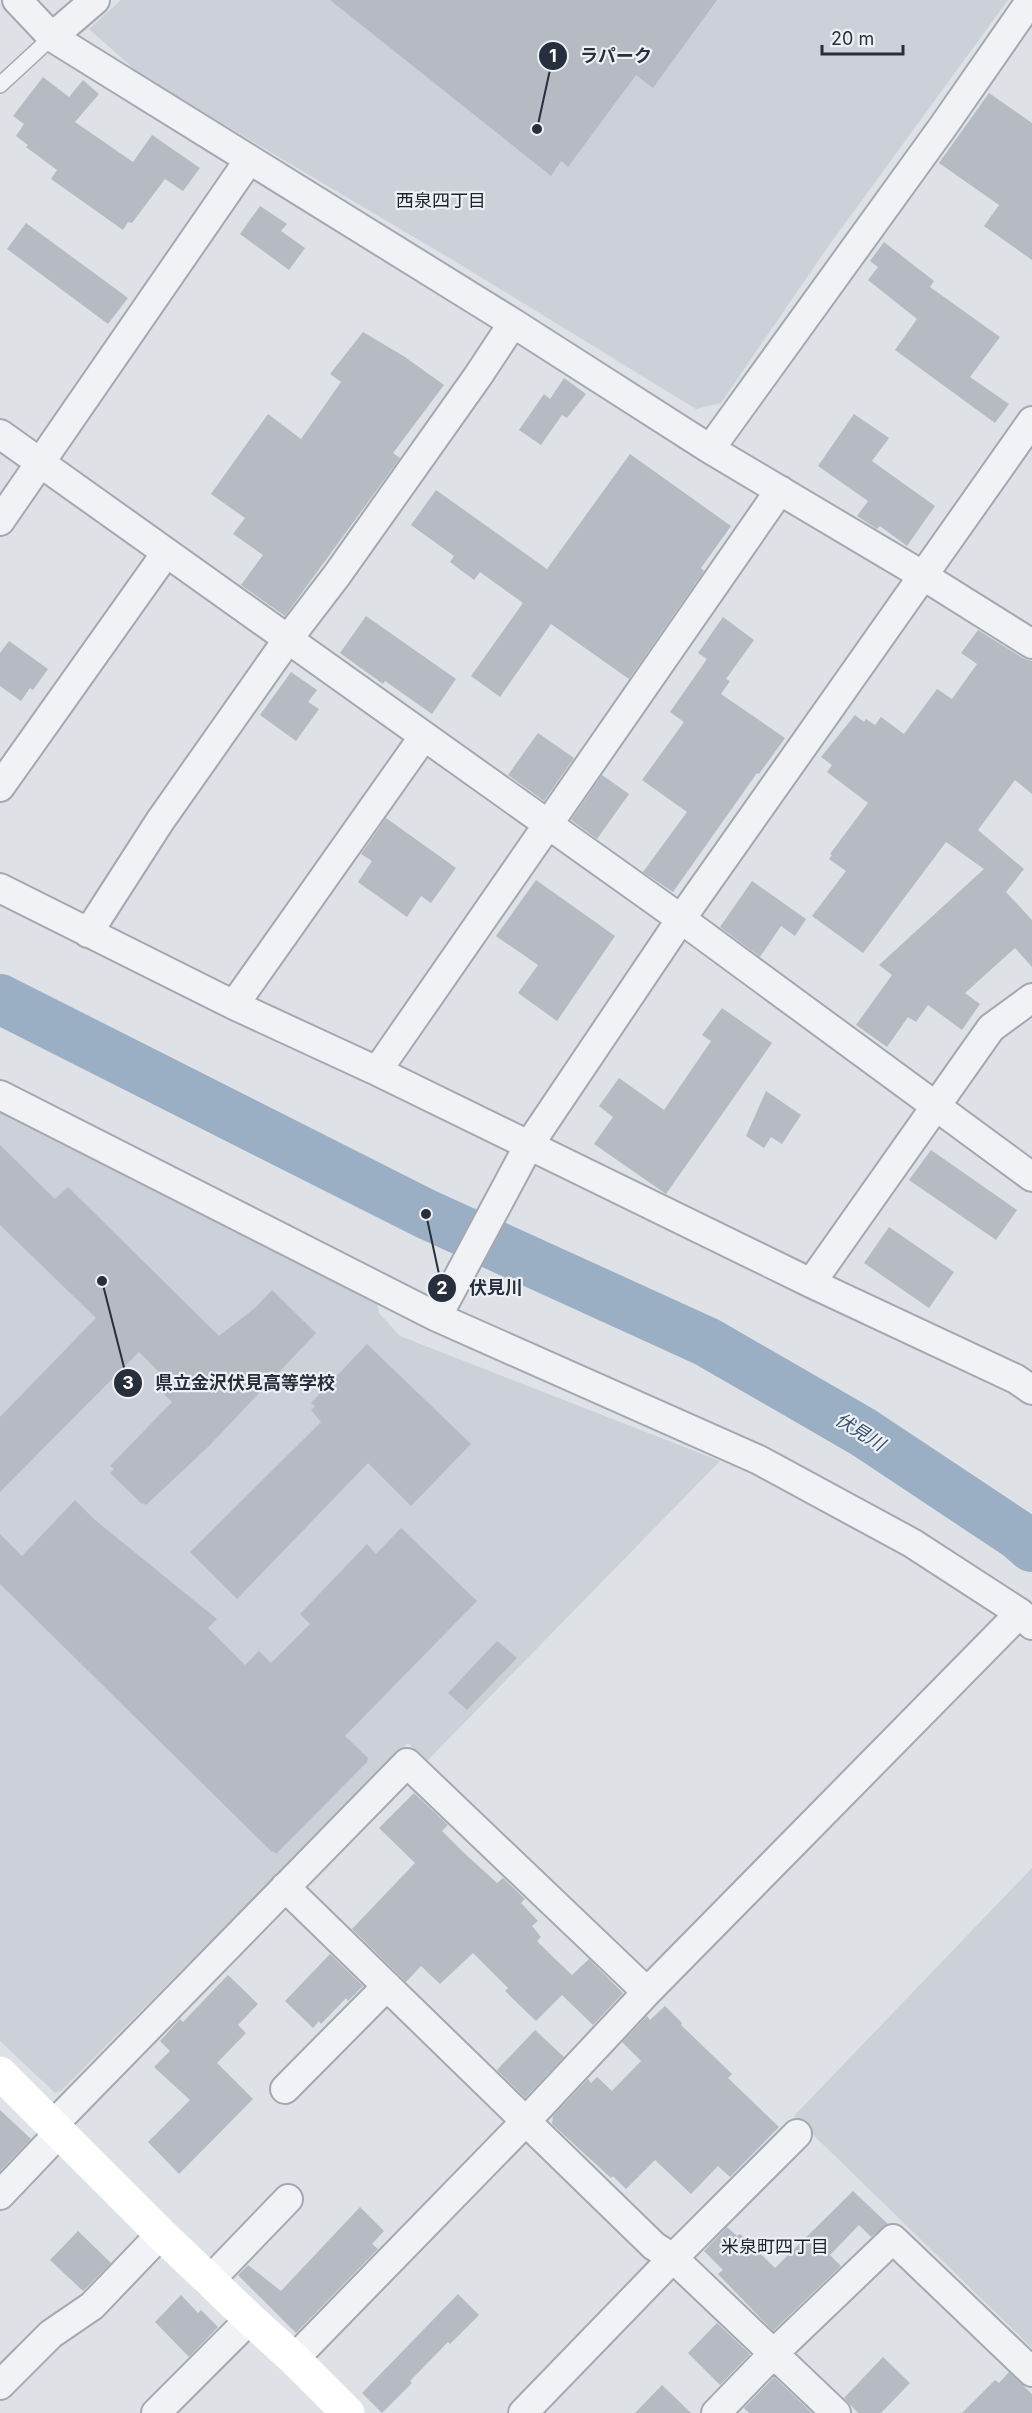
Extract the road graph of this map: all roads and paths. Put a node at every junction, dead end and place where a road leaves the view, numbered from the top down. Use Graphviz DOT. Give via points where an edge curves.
graph roads {
  1 [pos="16,0"];
  2 [pos="95,0"];
  3 [pos="1031,0"];
  4 [pos="52,37"];
  5 [pos="0,85"];
  6 [pos="249,160"];
  7 [pos="513,323"];
  8 [pos="1032,421"];
  9 [pos="0,434"];
  10 [pos="710,449"];
  11 [pos="40,463"];
  12 [pos="780,490"];
  13 [pos="0,521"];
  14 [pos="166,553"];
  15 [pos="922,575"];
  16 [pos="288,639"];
  17 [pos="1032,644"];
  18 [pos="424,736"];
  19 [pos="0,788"];
  20 [pos="546,824"];
  21 [pos="0,888"];
  22 [pos="681,919"];
  23 [pos="88,933"];
  24 [pos="1032,998"];
  25 [pos="234,1005"];
  26 [pos="377,1071"];
  27 [pos="0,1095"];
  28 [pos="937,1107"];
  29 [pos="523,1153"];
  30 [pos="1032,1177"];
  31 [pos="811,1283"];
  32 [pos="441,1309"];
  33 [pos="1032,1390"];
  34 [pos="1026,1619"];
  35 [pos="285,1887"];
  36 [pos="387,1986"];
  37 [pos="647,1992"];
  38 [pos="0,2073"];
  39 [pos="285,2089"];
  40 [pos="526,2121"];
  41 [pos="56,2129"];
  42 [pos="796,2134"];
  43 [pos="0,2194"];
  44 [pos="288,2199"];
  45 [pos="161,2234"];
  46 [pos="673,2258"];
  47 [pos="209,2281"];
  48 [pos="250,2319"];
  49 [pos="773,2354"];
  50 [pos="294,2359"];
  51 [pos="1032,2372"];
  52 [pos="0,2385"];
  53 [pos="342,2411"];
  54 [pos="156,2413"];
  55 [pos="523,2413"];
  56 [pos="716,2413"];
  57 [pos="836,2413"];
  1 -- 4 [label="street"];
  2 -- 4 [label="street"];
  3 -- 10 [label="street"];
  4 -- 5 [label="lane"];
  4 -- 6 [label="street"];
  6 -- 7 [label="street"];
  6 -- 11 [label="street"];
  7 -- 10 [label="street"];
  7 -- 16 [label="street"];
  8 -- 15 [label="street"];
  9 -- 11 [label="street"];
  10 -- 12 [label="street"];
  11 -- 13 [label="street"];
  11 -- 14 [label="street"];
  12 -- 15 [label="street"];
  12 -- 20 [label="street"];
  14 -- 16 [label="street"];
  14 -- 19 [label="street"];
  15 -- 17 [label="street"];
  15 -- 22 [label="street"];
  16 -- 18 [label="street"];
  16 -- 23 [label="street" via="160,821"];
  18 -- 20 [label="street"];
  18 -- 25 [label="street"];
  20 -- 22 [label="street"];
  20 -- 26 [label="street"];
  21 -- 23 [label="street"];
  22 -- 28 [label="street"];
  22 -- 29 [label="street"];
  23 -- 25 [label="street"];
  24 -- 28 [label="street" via="991,1028"];
  25 -- 26 [label="street"];
  26 -- 29 [label="street"];
  27 -- 32 [label="street"];
  28 -- 30 [label="street"];
  28 -- 31 [label="street"];
  29 -- 31 [label="street"];
  29 -- 32 [label="street"];
  31 -- 33 [label="street"];
  32 -- 34 [label="street" via="759,1460 912,1543"];
  34 -- 37 [label="street"];
  35 -- 36 [label="street"];
  35 -- 37 [label="street" via="407,1763"];
  35 -- 41 [label="street"];
  36 -- 39 [label="street"];
  36 -- 40 [label="street"];
  37 -- 40 [label="street"];
  38 -- 41 [label="street"];
  40 -- 46 [label="street" via="654,2247"];
  40 -- 50 [label="street"];
  41 -- 43 [label="street"];
  41 -- 45 [label="street"];
  42 -- 46 [label="street"];
  44 -- 47 [label="street"];
  45 -- 47 [label="street"];
  45 -- 52 [label="street" via="92,2306 51,2334"];
  46 -- 49 [label="street"];
  46 -- 55 [label="street"];
  47 -- 48 [label="street"];
  48 -- 50 [label="street"];
  48 -- 54 [label="street"];
  49 -- 51 [label="street" via="893,2239"];
  49 -- 56 [label="street"];
  49 -- 57 [label="street"];
  50 -- 53 [label="street"];
}
